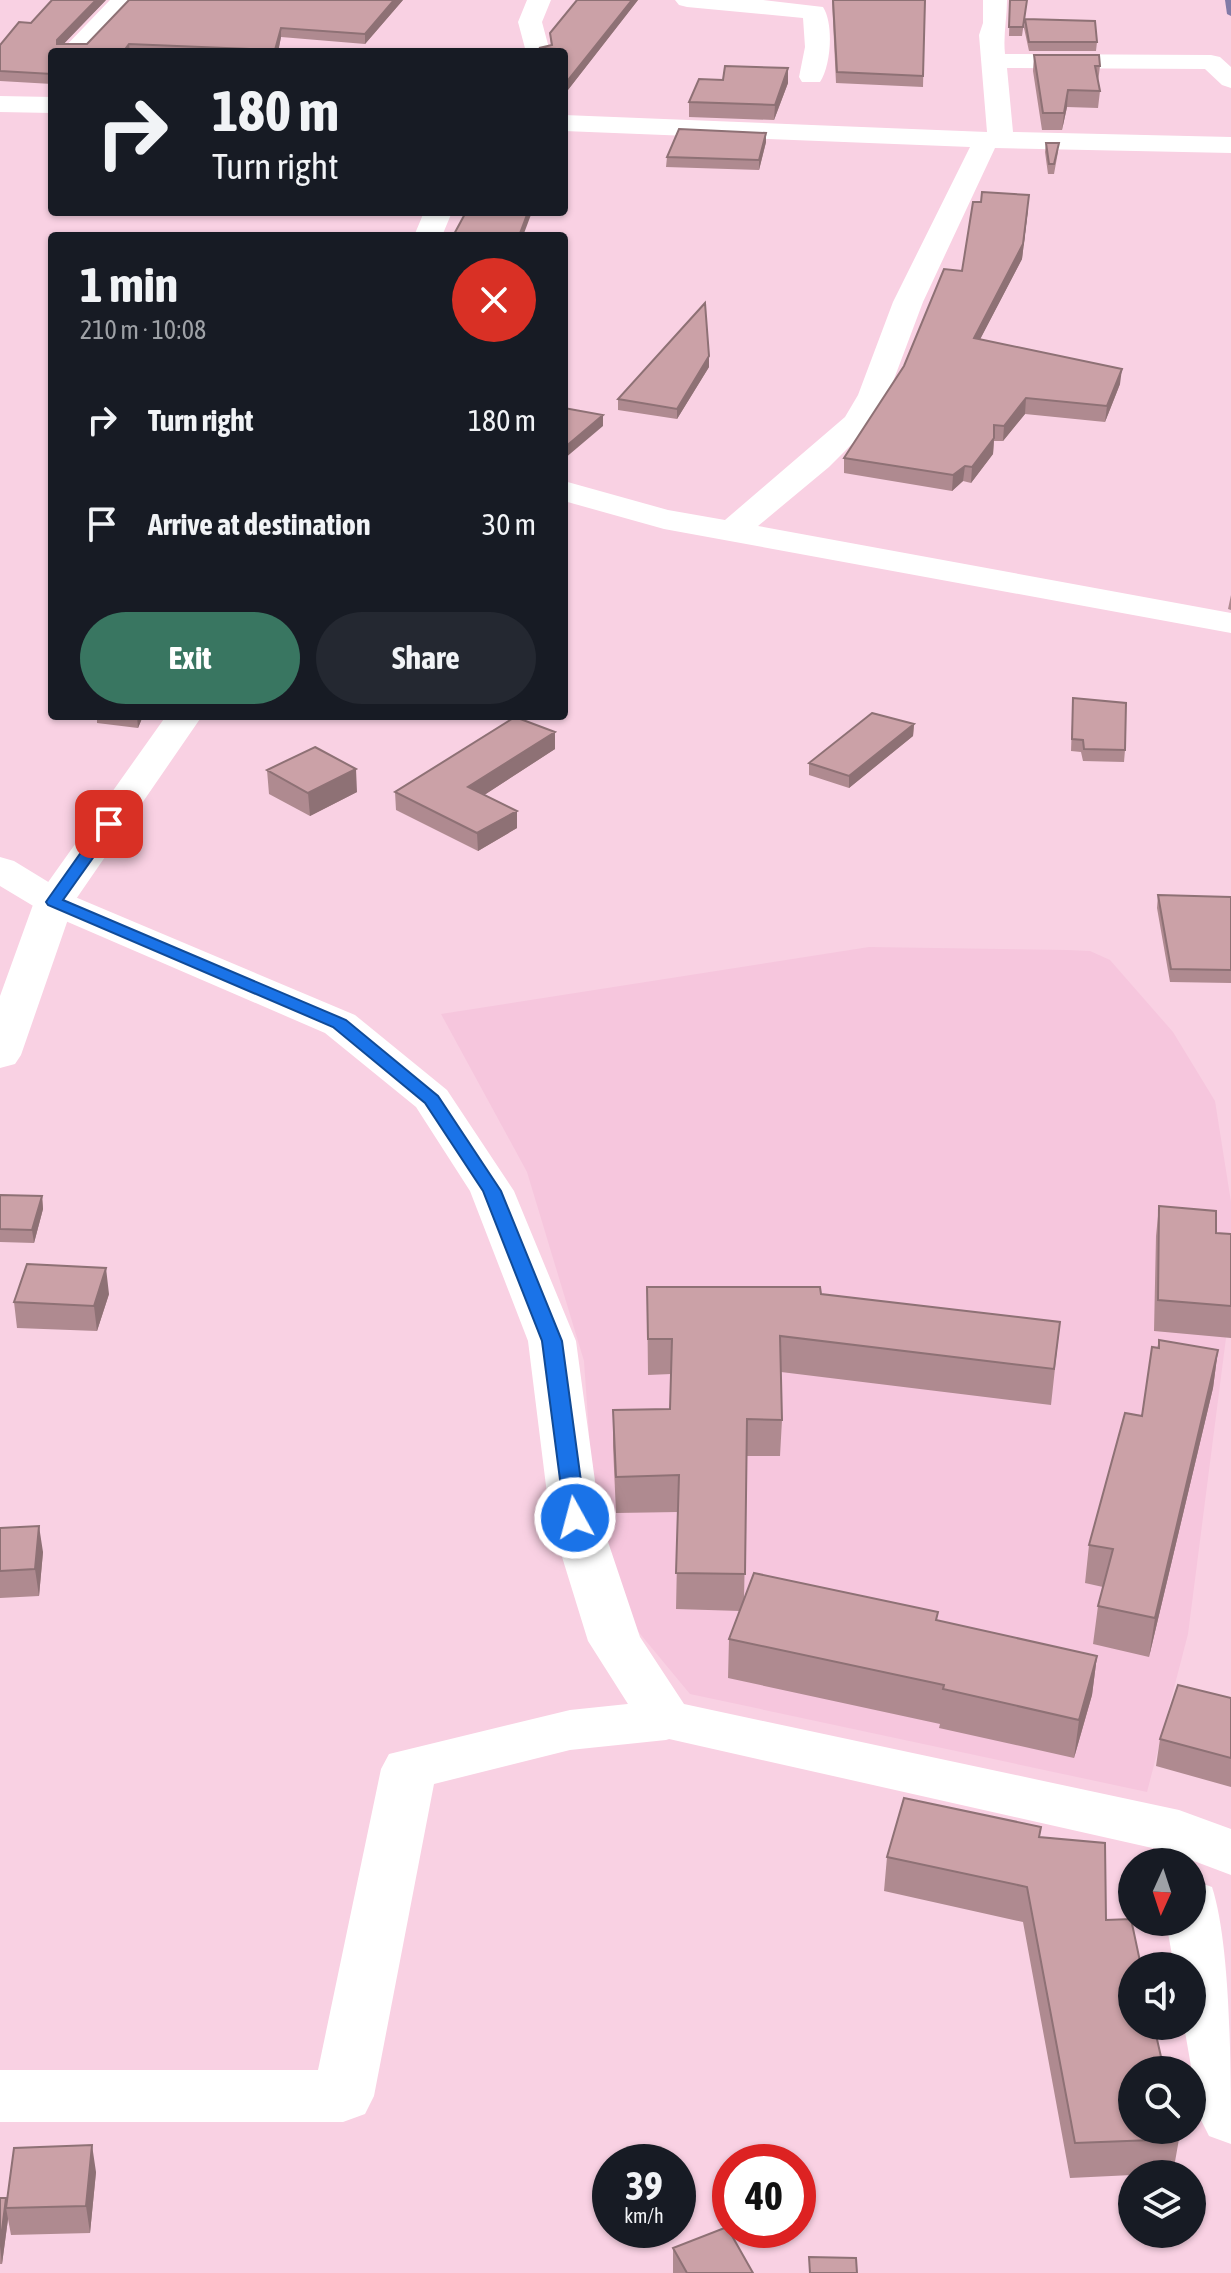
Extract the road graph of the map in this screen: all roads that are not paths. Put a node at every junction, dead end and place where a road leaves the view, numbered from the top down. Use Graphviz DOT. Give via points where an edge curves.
graph roads {
  1 [pos="123,0"];
  2 [pos="539,0"];
  3 [pos="687,0"];
  4 [pos="995,0"];
  5 [pos="76,48"];
  6 [pos="537,48"];
  7 [pos="994,61"];
  8 [pos="811,77"];
  9 [pos="1231,80"];
  10 [pos="47,94"];
  11 [pos="10,104"];
  12 [pos="568,123"];
  13 [pos="994,140"];
  14 [pos="1231,145"];
  15 [pos="568,492"];
  16 [pos="731,532"];
  17 [pos="1231,623"];
  18 [pos="181,720"];
  19 [pos="0,869"];
  20 [pos="54,902"];
  21 [pos="0,1055"];
  22 [pos="666,1720"];
  23 [pos="1182,1847"];
  24 [pos="1231,1853"];
  25 [pos="1198,1936"];
  26 [pos="0,2096"];
  27 [pos="1231,2118"];
  1 -- 5 [label="street"];
  2 -- 6 [label="street" via="530,22"];
  3 -- 8 [label="street" via="815,12 817,47"];
  4 -- 7 [label="street"];
  7 -- 9 [label="street" via="1211,62"];
  7 -- 13 [label="street"];
  10 -- 11 [label="street"];
  12 -- 13 [label="street"];
  13 -- 14 [label="street"];
  13 -- 16 [label="street" via="908,302 858,422"];
  15 -- 16 [label="street"];
  16 -- 17 [label="street"];
  18 -- 20 [label="street"];
  19 -- 20 [label="street"];
  20 -- 21 [label="street"];
  20 -- 22 [label="street" via="340,1024 432,1099 492,1191 552,1341 575,1518 615,1641"];
  22 -- 23 [label="street"];
  22 -- 26 [label="street" via="570,1730 409,1769 343,2096"];
  23 -- 24 [label="street"];
  25 -- 27 [label="street"];
}
